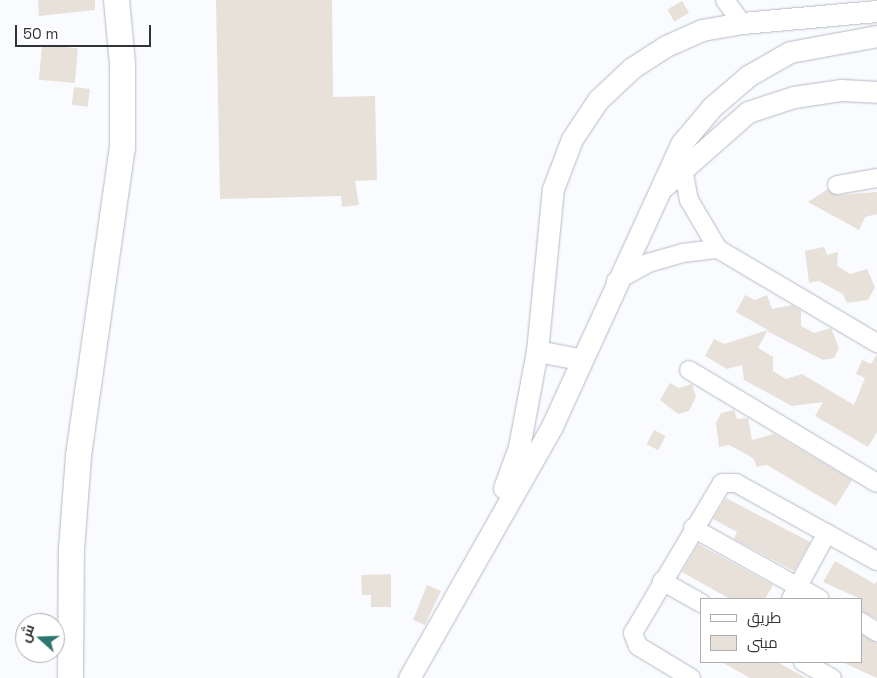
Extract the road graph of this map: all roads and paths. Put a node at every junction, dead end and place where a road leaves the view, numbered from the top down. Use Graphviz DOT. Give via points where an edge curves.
graph roads {
  1 [pos="116,0"];
  2 [pos="725,0"];
  3 [pos="877,11"];
  4 [pos="742,22"];
  5 [pos="877,36"];
  6 [pos="877,92"];
  7 [pos="680,144"];
  8 [pos="681,171"];
  9 [pos="877,178"];
  10 [pos="837,185"];
  11 [pos="658,192"];
  12 [pos="718,249"];
  13 [pos="616,281"];
  14 [pos="877,343"];
  15 [pos="537,351"];
  16 [pos="579,360"];
  17 [pos="689,370"];
  18 [pos="875,476"];
  19 [pos="693,528"];
  20 [pos="827,533"];
  21 [pos="486,538"];
  22 [pos="877,561"];
  23 [pos="662,581"];
  24 [pos="794,593"];
  25 [pos="816,598"];
  26 [pos="700,602"];
  27 [pos="862,623"];
  28 [pos="877,632"];
  29 [pos="805,663"];
  30 [pos="70,678"];
  31 [pos="409,678"];
  32 [pos="691,678"];
  33 [pos="832,678"];
  1 -- 30 [label="main road" via="122,63 122,147 78,456 71,550"];
  2 -- 4 [label="street"];
  3 -- 4 [label="street"];
  4 -- 15 [label="street" via="702,30 666,46 632,68 598,100 572,139 553,189"];
  5 -- 7 [label="street" via="790,52 741,82"];
  6 -- 8 [label="street" via="841,90 794,97 748,112"];
  7 -- 8 [label="street"];
  7 -- 11 [label="street"];
  8 -- 11 [label="street"];
  8 -- 12 [label="street" via="702,226"];
  9 -- 10 [label="street"];
  11 -- 13 [label="street"];
  12 -- 13 [label="street" via="682,253 648,263"];
  12 -- 14 [label="street"];
  13 -- 16 [label="street"];
  15 -- 16 [label="street"];
  15 -- 21 [label="street" via="519,447"];
  16 -- 21 [label="street" via="552,426"];
  17 -- 18 [label="street"];
  19 -- 20 [label="street" via="718,486 727,481"];
  19 -- 23 [label="street"];
  19 -- 24 [label="street"];
  20 -- 22 [label="street"];
  20 -- 24 [label="street"];
  21 -- 31 [label="street"];
  23 -- 26 [label="street"];
  23 -- 32 [label="street" via="633,638 638,646"];
  24 -- 25 [label="street"];
  27 -- 28 [label="street"];
  29 -- 33 [label="street"];
}
